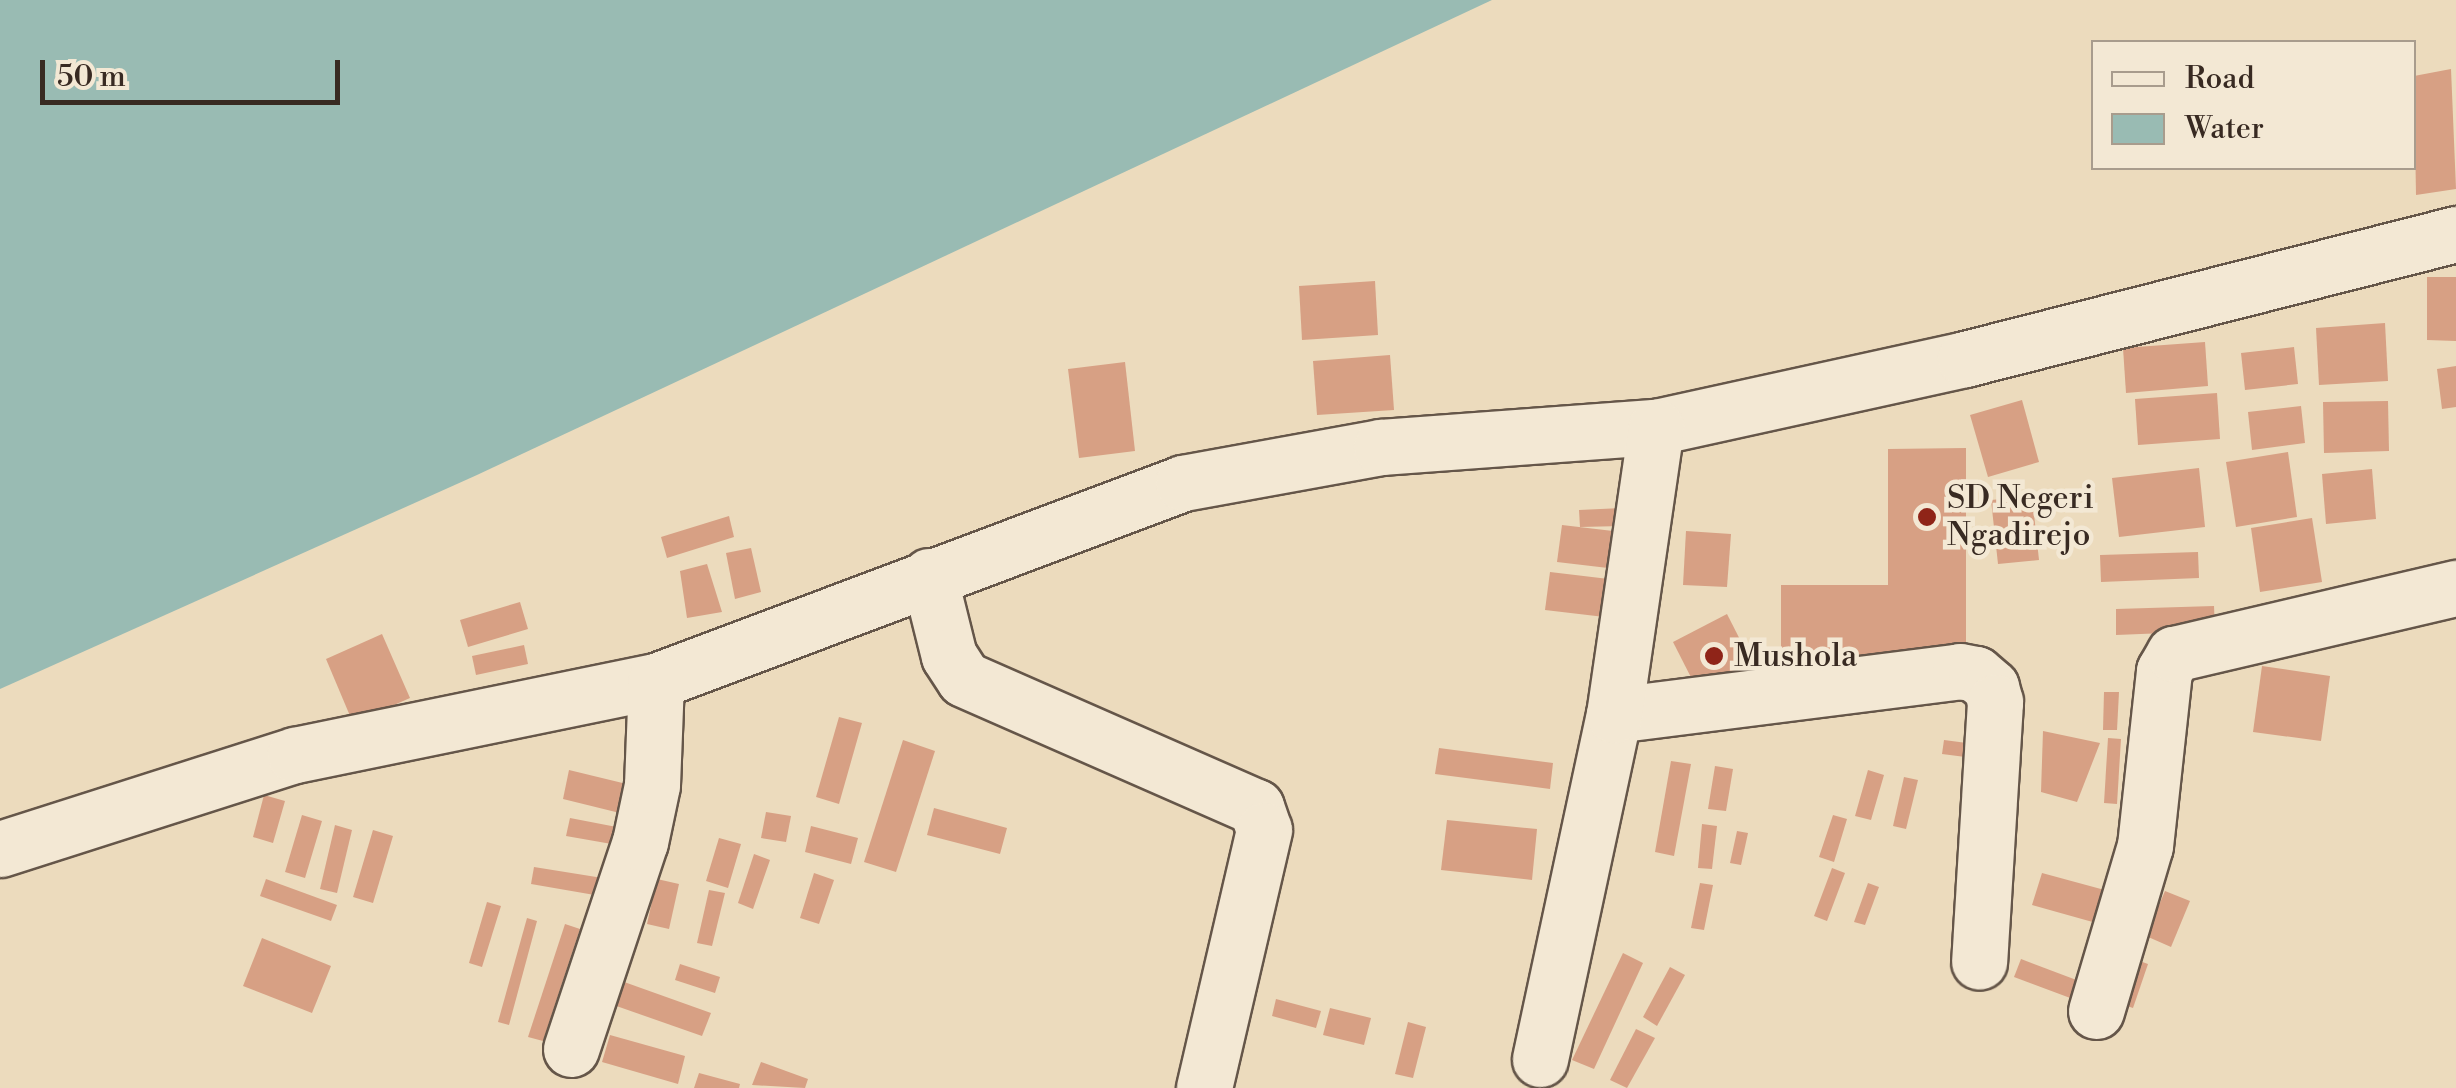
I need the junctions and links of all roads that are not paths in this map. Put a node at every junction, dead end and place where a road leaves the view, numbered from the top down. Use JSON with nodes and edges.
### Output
{"nodes":[{"id":1,"x":2456,"y":234,"type":"edge"},
{"id":2,"x":1656,"y":427,"type":"junction"},
{"id":3,"x":929,"y":576,"type":"junction"},
{"id":4,"x":2456,"y":588,"type":"edge"},
{"id":5,"x":656,"y":681,"type":"junction"},
{"id":6,"x":1614,"y":715,"type":"junction"},
{"id":7,"x":0,"y":850,"type":"edge"},
{"id":8,"x":1978,"y":962,"type":"dead end"},
{"id":9,"x":2096,"y":1011,"type":"dead end"},
{"id":10,"x":571,"y":1048,"type":"dead end"},
{"id":11,"x":1540,"y":1059,"type":"dead end"},
{"id":12,"x":1204,"y":1088,"type":"edge"}],
"edges":[{"from":1,"to":2,"type":"street"},
{"from":2,"to":3,"type":"street"},
{"from":2,"to":6,"type":"street"},
{"from":3,"to":5,"type":"street"},
{"from":3,"to":12,"type":"street"},
{"from":4,"to":9,"type":"street"},
{"from":5,"to":7,"type":"street"},
{"from":5,"to":10,"type":"street"},
{"from":6,"to":8,"type":"street"},
{"from":6,"to":11,"type":"street"}]}
